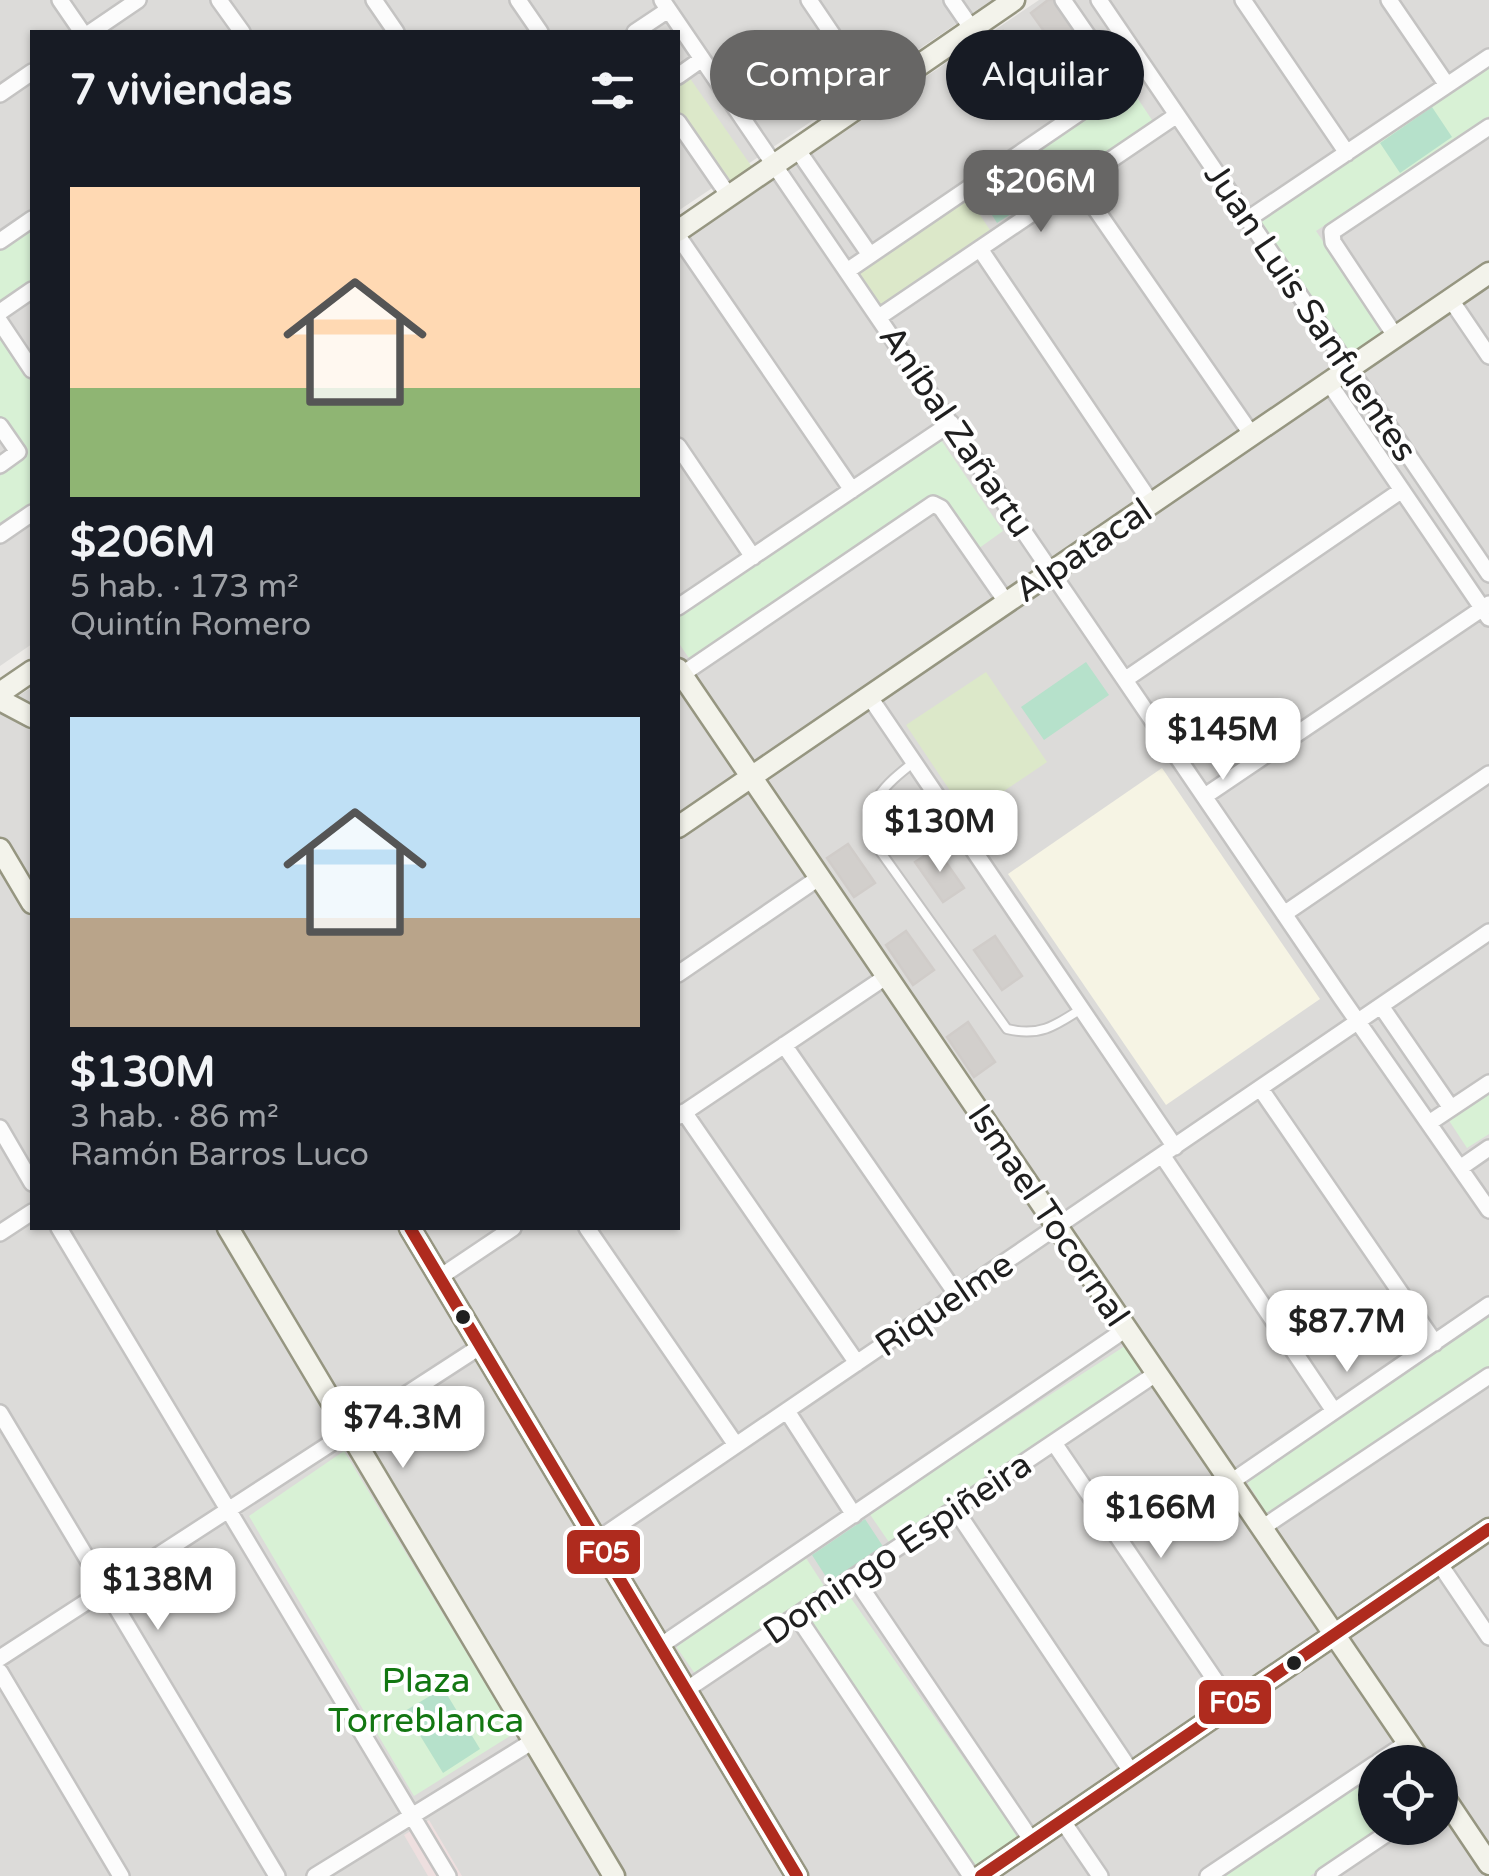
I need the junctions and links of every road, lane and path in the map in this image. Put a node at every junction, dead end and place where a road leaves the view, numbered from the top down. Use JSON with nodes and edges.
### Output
{"nodes":[{"id":1,"x":60,"y":0,"type":"edge"},
{"id":2,"x":138,"y":0,"type":"edge"},
{"id":3,"x":219,"y":0,"type":"edge"},
{"id":4,"x":374,"y":0,"type":"edge"},
{"id":5,"x":518,"y":0,"type":"edge"},
{"id":6,"x":809,"y":0,"type":"edge"},
{"id":7,"x":952,"y":0,"type":"edge"},
{"id":8,"x":1014,"y":0,"type":"edge"},
{"id":9,"x":1063,"y":0,"type":"edge"},
{"id":10,"x":1099,"y":0,"type":"edge"},
{"id":11,"x":1243,"y":0,"type":"edge"},
{"id":12,"x":1389,"y":0,"type":"edge"},
{"id":13,"x":665,"y":5,"type":"edge"},
{"id":14,"x":972,"y":29,"type":"junction"},
{"id":15,"x":81,"y":30,"type":"edge"},
{"id":16,"x":93,"y":30,"type":"edge"},
{"id":17,"x":241,"y":30,"type":"edge"},
{"id":18,"x":395,"y":30,"type":"edge"},
{"id":19,"x":539,"y":30,"type":"edge"},
{"id":20,"x":637,"y":30,"type":"edge"},
{"id":21,"x":829,"y":30,"type":"edge"},
{"id":22,"x":1084,"y":30,"type":"edge"},
{"id":23,"x":1489,"y":57,"type":"edge"},
{"id":24,"x":702,"y":59,"type":"junction"},
{"id":25,"x":926,"y":60,"type":"edge"},
{"id":26,"x":1145,"y":68,"type":"joint"},
{"id":27,"x":30,"y":73,"type":"edge"},
{"id":28,"x":680,"y":75,"type":"edge"},
{"id":29,"x":1447,"y":85,"type":"junction"},
{"id":30,"x":0,"y":94,"type":"edge"},
{"id":31,"x":1177,"y":114,"type":"junction"},
{"id":32,"x":839,"y":120,"type":"edge"},
{"id":33,"x":1068,"y":120,"type":"edge"},
{"id":34,"x":680,"y":125,"type":"edge"},
{"id":35,"x":1489,"y":126,"type":"edge"},
{"id":36,"x":796,"y":149,"type":"junction"},
{"id":37,"x":1347,"y":152,"type":"junction"},
{"id":38,"x":774,"y":164,"type":"junction"},
{"id":39,"x":1077,"y":182,"type":"junction"},
{"id":40,"x":729,"y":196,"type":"junction"},
{"id":41,"x":30,"y":219,"type":"edge"},
{"id":42,"x":1248,"y":219,"type":"junction"},
{"id":43,"x":680,"y":232,"type":"edge"},
{"id":44,"x":680,"y":236,"type":"edge"},
{"id":45,"x":0,"y":240,"type":"edge"},
{"id":46,"x":980,"y":249,"type":"junction"},
{"id":47,"x":870,"y":255,"type":"junction"},
{"id":48,"x":848,"y":271,"type":"junction"},
{"id":49,"x":1489,"y":274,"type":"edge"},
{"id":50,"x":30,"y":291,"type":"edge"},
{"id":51,"x":1450,"y":300,"type":"junction"},
{"id":52,"x":0,"y":312,"type":"edge"},
{"id":53,"x":880,"y":318,"type":"junction"},
{"id":54,"x":0,"y":322,"type":"edge"},
{"id":55,"x":1396,"y":337,"type":"junction"},
{"id":56,"x":1489,"y":356,"type":"edge"},
{"id":57,"x":30,"y":367,"type":"edge"},
{"id":58,"x":1350,"y":369,"type":"junction"},
{"id":59,"x":1329,"y":383,"type":"junction"},
{"id":60,"x":951,"y":423,"type":"junction"},
{"id":61,"x":0,"y":426,"type":"edge"},
{"id":62,"x":1252,"y":435,"type":"junction"},
{"id":63,"x":680,"y":449,"type":"edge"},
{"id":64,"x":0,"y":464,"type":"edge"},
{"id":65,"x":852,"y":490,"type":"junction"},
{"id":66,"x":1402,"y":490,"type":"junction"},
{"id":67,"x":1152,"y":504,"type":"junction"},
{"id":68,"x":30,"y":514,"type":"edge"},
{"id":69,"x":0,"y":535,"type":"edge"},
{"id":70,"x":752,"y":556,"type":"junction"},
{"id":71,"x":1053,"y":571,"type":"junction"},
{"id":72,"x":1489,"y":574,"type":"edge"},
{"id":73,"x":1006,"y":602,"type":"junction"},
{"id":74,"x":680,"y":606,"type":"edge"},
{"id":75,"x":1487,"y":610,"type":"edge"},
{"id":76,"x":680,"y":671,"type":"edge"},
{"id":77,"x":30,"y":673,"type":"edge"},
{"id":78,"x":680,"y":673,"type":"edge"},
{"id":79,"x":1126,"y":679,"type":"junction"},
{"id":80,"x":0,"y":696,"type":"edge"},
{"id":81,"x":869,"y":696,"type":"junction"},
{"id":82,"x":30,"y":716,"type":"edge"},
{"id":83,"x":914,"y":762,"type":"junction"},
{"id":84,"x":1489,"y":774,"type":"edge"},
{"id":85,"x":751,"y":776,"type":"junction"},
{"id":86,"x":1205,"y":796,"type":"junction"},
{"id":87,"x":680,"y":826,"type":"edge"},
{"id":88,"x":0,"y":850,"type":"edge"},
{"id":89,"x":820,"y":877,"type":"junction"},
{"id":90,"x":30,"y":901,"type":"edge"},
{"id":91,"x":1284,"y":914,"type":"junction"},
{"id":92,"x":1489,"y":932,"type":"edge"},
{"id":93,"x":680,"y":973,"type":"edge"},
{"id":94,"x":887,"y":976,"type":"junction"},
{"id":95,"x":1381,"y":1006,"type":"junction"},
{"id":96,"x":1081,"y":1009,"type":"junction"},
{"id":97,"x":1359,"y":1021,"type":"junction"},
{"id":98,"x":784,"y":1045,"type":"junction"},
{"id":99,"x":1489,"y":1083,"type":"edge"},
{"id":100,"x":1260,"y":1088,"type":"junction"},
{"id":101,"x":1451,"y":1108,"type":"junction"},
{"id":102,"x":681,"y":1114,"type":"edge"},
{"id":103,"x":1429,"y":1123,"type":"junction"},
{"id":104,"x":0,"y":1128,"type":"edge"},
{"id":105,"x":1489,"y":1148,"type":"edge"},
{"id":106,"x":1168,"y":1151,"type":"junction"},
{"id":107,"x":1460,"y":1168,"type":"junction"},
{"id":108,"x":30,"y":1180,"type":"edge"},
{"id":109,"x":1489,"y":1210,"type":"edge"},
{"id":110,"x":30,"y":1213,"type":"edge"},
{"id":111,"x":1057,"y":1226,"type":"junction"},
{"id":112,"x":60,"y":1230,"type":"edge"},
{"id":113,"x":229,"y":1230,"type":"edge"},
{"id":114,"x":411,"y":1230,"type":"edge"},
{"id":115,"x":510,"y":1230,"type":"edge"},
{"id":116,"x":587,"y":1230,"type":"edge"},
{"id":117,"x":0,"y":1233,"type":"edge"},
{"id":118,"x":440,"y":1277,"type":"junction"},
{"id":119,"x":957,"y":1295,"type":"junction"},
{"id":120,"x":1489,"y":1305,"type":"edge"},
{"id":121,"x":1126,"y":1329,"type":"junction"},
{"id":122,"x":1434,"y":1342,"type":"junction"},
{"id":123,"x":481,"y":1346,"type":"junction"},
{"id":124,"x":857,"y":1363,"type":"junction"},
{"id":125,"x":1156,"y":1373,"type":"junction"},
{"id":126,"x":1489,"y":1376,"type":"edge"},
{"id":127,"x":787,"y":1410,"type":"junction"},
{"id":128,"x":1334,"y":1411,"type":"junction"},
{"id":129,"x":0,"y":1413,"type":"edge"},
{"id":130,"x":350,"y":1431,"type":"junction"},
{"id":131,"x":1054,"y":1442,"type":"junction"},
{"id":132,"x":736,"y":1446,"type":"junction"},
{"id":133,"x":1230,"y":1482,"type":"junction"},
{"id":134,"x":955,"y":1509,"type":"junction"},
{"id":135,"x":228,"y":1510,"type":"junction"},
{"id":136,"x":854,"y":1514,"type":"junction"},
{"id":137,"x":1262,"y":1528,"type":"junction"},
{"id":138,"x":1489,"y":1529,"type":"edge"},
{"id":139,"x":597,"y":1540,"type":"junction"},
{"id":140,"x":1439,"y":1564,"type":"junction"},
{"id":141,"x":854,"y":1577,"type":"junction"},
{"id":142,"x":105,"y":1590,"type":"junction"},
{"id":143,"x":797,"y":1616,"type":"junction"},
{"id":144,"x":1334,"y":1635,"type":"junction"},
{"id":145,"x":1489,"y":1637,"type":"edge"},
{"id":146,"x":660,"y":1646,"type":"junction"},
{"id":147,"x":0,"y":1658,"type":"edge"},
{"id":148,"x":0,"y":1672,"type":"edge"},
{"id":149,"x":686,"y":1690,"type":"junction"},
{"id":150,"x":1232,"y":1705,"type":"junction"},
{"id":151,"x":534,"y":1741,"type":"junction"},
{"id":152,"x":1407,"y":1743,"type":"joint"},
{"id":153,"x":1404,"y":1745,"type":"edge"},
{"id":154,"x":1132,"y":1773,"type":"junction"},
{"id":155,"x":1358,"y":1776,"type":"edge"},
{"id":156,"x":412,"y":1816,"type":"junction"},
{"id":157,"x":1458,"y":1819,"type":"edge"},
{"id":158,"x":1062,"y":1820,"type":"junction"},
{"id":159,"x":1032,"y":1841,"type":"junction"},
{"id":160,"x":1370,"y":1845,"type":"edge"},
{"id":161,"x":1489,"y":1864,"type":"edge"},
{"id":162,"x":122,"y":1876,"type":"edge"},
{"id":163,"x":276,"y":1876,"type":"edge"},
{"id":164,"x":315,"y":1876,"type":"edge"},
{"id":165,"x":448,"y":1876,"type":"edge"},
{"id":166,"x":614,"y":1876,"type":"edge"},
{"id":167,"x":797,"y":1876,"type":"edge"},
{"id":168,"x":971,"y":1876,"type":"edge"},
{"id":169,"x":981,"y":1876,"type":"edge"},
{"id":170,"x":1100,"y":1876,"type":"edge"},
{"id":171,"x":1208,"y":1876,"type":"edge"},
{"id":172,"x":1324,"y":1876,"type":"edge"}],
"edges":[{"from":1,"to":15,"type":"street"},
{"from":2,"to":16,"type":"street"},
{"from":3,"to":17,"type":"street"},
{"from":4,"to":18,"type":"street"},
{"from":5,"to":19,"type":"street"},
{"from":6,"to":21,"type":"street"},
{"from":7,"to":14,"type":"street"},
{"from":8,"to":14,"type":"main road"},
{"from":9,"to":22,"type":"street"},
{"from":10,"to":26,"type":"street","name":"Juan Luis Sanfuentes"},
{"from":11,"to":37,"type":"street"},
{"from":12,"to":29,"type":"street"},
{"from":13,"to":20,"type":"street"},
{"from":13,"to":24,"type":"street","name":"Aníbal Zañartu"},
{"from":14,"to":25,"type":"main road"},
{"from":23,"to":29,"type":"street"},
{"from":24,"to":28,"type":"street"},
{"from":24,"to":38,"type":"street","name":"Aníbal Zañartu"},
{"from":26,"to":31,"type":"street","name":"Juan Luis Sanfuentes"},
{"from":27,"to":30,"type":"street"},
{"from":29,"to":37,"type":"street"},
{"from":31,"to":39,"type":"street"},
{"from":31,"to":42,"type":"street","name":"Juan Luis Sanfuentes"},
{"from":32,"to":36,"type":"main road"},
{"from":33,"to":47,"type":"street"},
{"from":34,"to":40,"type":"street"},
{"from":35,"to":55,"type":"street","name":"Juan Luis Sanfuentes"},
{"from":36,"to":38,"type":"main road"},
{"from":36,"to":47,"type":"street"},
{"from":37,"to":42,"type":"street"},
{"from":38,"to":40,"type":"main road"},
{"from":38,"to":48,"type":"street","name":"Aníbal Zañartu"},
{"from":39,"to":46,"type":"street"},
{"from":39,"to":62,"type":"street"},
{"from":40,"to":43,"type":"main road"},
{"from":41,"to":45,"type":"street"},
{"from":42,"to":58,"type":"street","name":"Juan Luis Sanfuentes"},
{"from":44,"to":65,"type":"street"},
{"from":46,"to":53,"type":"street"},
{"from":46,"to":67,"type":"street"},
{"from":47,"to":48,"type":"street"},
{"from":48,"to":53,"type":"street","name":"Aníbal Zañartu"},
{"from":49,"to":51,"type":"main road","name":"Alpatacal"},
{"from":50,"to":52,"type":"street"},
{"from":51,"to":55,"type":"main road","name":"Alpatacal"},
{"from":51,"to":56,"type":"street"},
{"from":53,"to":60,"type":"street","name":"Aníbal Zañartu"},
{"from":54,"to":57,"type":"street"},
{"from":55,"to":58,"type":"main road","name":"Alpatacal"},
{"from":58,"to":59,"type":"main road","name":"Alpatacal"},
{"from":58,"to":72,"type":"street","name":"Juan Luis Sanfuentes"},
{"from":59,"to":62,"type":"main road","name":"Alpatacal"},
{"from":59,"to":66,"type":"street","name":"Juan Luis Sanfuentes"},
{"from":60,"to":65,"type":"street"},
{"from":60,"to":71,"type":"street","name":"Aníbal Zañartu"},
{"from":61,"to":64,"type":"street"},
{"from":62,"to":67,"type":"main road","name":"Alpatacal"},
{"from":63,"to":70,"type":"street"},
{"from":65,"to":70,"type":"street"},
{"from":66,"to":75,"type":"street","name":"Juan Luis Sanfuentes"},
{"from":66,"to":79,"type":"street"},
{"from":67,"to":71,"type":"main road","name":"Alpatacal"},
{"from":68,"to":69,"type":"street"},
{"from":70,"to":74,"type":"street"},
{"from":71,"to":73,"type":"main road","name":"Alpatacal"},
{"from":71,"to":79,"type":"street","name":"Aníbal Zañartu"},
{"from":73,"to":76,"type":"street"},
{"from":73,"to":81,"type":"main road","name":"Alpatacal"},
{"from":75,"to":86,"type":"street"},
{"from":77,"to":80,"type":"main road"},
{"from":78,"to":85,"type":"main road","name":"Ismael Tocornal"},
{"from":79,"to":86,"type":"street","name":"Aníbal Zañartu"},
{"from":80,"to":82,"type":"main road"},
{"from":81,"to":83,"type":"street"},
{"from":81,"to":85,"type":"main road","name":"Alpatacal"},
{"from":83,"to":96,"type":"street"},
{"from":83,"to":96,"type":"lane"},
{"from":84,"to":91,"type":"street"},
{"from":85,"to":87,"type":"main road","name":"Alpatacal"},
{"from":85,"to":89,"type":"main road","name":"Ismael Tocornal"},
{"from":86,"to":91,"type":"street","name":"Aníbal Zañartu"},
{"from":88,"to":90,"type":"main road"},
{"from":89,"to":93,"type":"street"},
{"from":89,"to":94,"type":"main road","name":"Ismael Tocornal"},
{"from":91,"to":97,"type":"street","name":"Aníbal Zañartu"},
{"from":92,"to":95,"type":"street","name":"Riquelme"},
{"from":94,"to":98,"type":"street"},
{"from":94,"to":111,"type":"main road","name":"Ismael Tocornal"},
{"from":95,"to":97,"type":"street","name":"Riquelme"},
{"from":95,"to":101,"type":"street"},
{"from":96,"to":106,"type":"street"},
{"from":97,"to":100,"type":"street","name":"Riquelme"},
{"from":97,"to":103,"type":"street","name":"Aníbal Zañartu"},
{"from":98,"to":102,"type":"street"},
{"from":98,"to":119,"type":"street"},
{"from":99,"to":101,"type":"street"},
{"from":100,"to":106,"type":"street","name":"Riquelme"},
{"from":100,"to":122,"type":"street"},
{"from":101,"to":103,"type":"street"},
{"from":102,"to":124,"type":"street"},
{"from":103,"to":107,"type":"street","name":"Aníbal Zañartu"},
{"from":104,"to":108,"type":"street"},
{"from":105,"to":107,"type":"street"},
{"from":106,"to":111,"type":"street","name":"Riquelme"},
{"from":106,"to":128,"type":"street"},
{"from":107,"to":109,"type":"street","name":"Aníbal Zañartu"},
{"from":110,"to":117,"type":"street"},
{"from":111,"to":119,"type":"street","name":"Riquelme"},
{"from":111,"to":121,"type":"main road","name":"Ismael Tocornal"},
{"from":112,"to":135,"type":"street"},
{"from":113,"to":130,"type":"main road"},
{"from":114,"to":118,"type":"main road"},
{"from":115,"to":118,"type":"street"},
{"from":116,"to":132,"type":"street"},
{"from":118,"to":123,"type":"main road"},
{"from":119,"to":124,"type":"street","name":"Riquelme"},
{"from":120,"to":122,"type":"street"},
{"from":121,"to":125,"type":"main road","name":"Ismael Tocornal"},
{"from":121,"to":136,"type":"street","name":"Domingo Espiñeira"},
{"from":122,"to":128,"type":"street"},
{"from":123,"to":130,"type":"street"},
{"from":123,"to":139,"type":"main road"},
{"from":124,"to":127,"type":"street","name":"Riquelme"},
{"from":125,"to":131,"type":"street","name":"Domingo Espiñeira"},
{"from":125,"to":133,"type":"main road","name":"Ismael Tocornal"},
{"from":126,"to":137,"type":"street"},
{"from":127,"to":132,"type":"street","name":"Riquelme"},
{"from":127,"to":136,"type":"street"},
{"from":128,"to":133,"type":"street"},
{"from":129,"to":142,"type":"street"},
{"from":130,"to":135,"type":"street"},
{"from":130,"to":151,"type":"main road"},
{"from":131,"to":134,"type":"street","name":"Domingo Espiñeira"},
{"from":131,"to":150,"type":"street"},
{"from":132,"to":139,"type":"street","name":"Riquelme"},
{"from":133,"to":137,"type":"main road","name":"Ismael Tocornal"},
{"from":134,"to":141,"type":"street","name":"Domingo Espiñeira"},
{"from":134,"to":154,"type":"street"},
{"from":135,"to":142,"type":"street"},
{"from":135,"to":156,"type":"street"},
{"from":136,"to":146,"type":"street","name":"Domingo Espiñeira"},
{"from":137,"to":144,"type":"main road","name":"Ismael Tocornal"},
{"from":138,"to":140,"type":"main road"},
{"from":139,"to":146,"type":"main road"},
{"from":140,"to":144,"type":"main road"},
{"from":140,"to":145,"type":"street"},
{"from":141,"to":143,"type":"street","name":"Domingo Espiñeira"},
{"from":141,"to":159,"type":"street"},
{"from":142,"to":147,"type":"street"},
{"from":142,"to":163,"type":"street"},
{"from":143,"to":149,"type":"street","name":"Domingo Espiñeira"},
{"from":143,"to":168,"type":"street"},
{"from":144,"to":150,"type":"main road"},
{"from":144,"to":152,"type":"main road","name":"Ismael Tocornal"},
{"from":146,"to":149,"type":"main road"},
{"from":148,"to":162,"type":"street"},
{"from":149,"to":167,"type":"main road"},
{"from":150,"to":154,"type":"main road"},
{"from":151,"to":156,"type":"street"},
{"from":151,"to":166,"type":"main road"},
{"from":152,"to":153,"type":"street"},
{"from":154,"to":158,"type":"main road"},
{"from":155,"to":171,"type":"street"},
{"from":156,"to":164,"type":"street"},
{"from":156,"to":165,"type":"street"},
{"from":157,"to":161,"type":"main road"},
{"from":158,"to":159,"type":"main road"},
{"from":158,"to":170,"type":"street"},
{"from":159,"to":169,"type":"main road"},
{"from":160,"to":172,"type":"street"}]}
